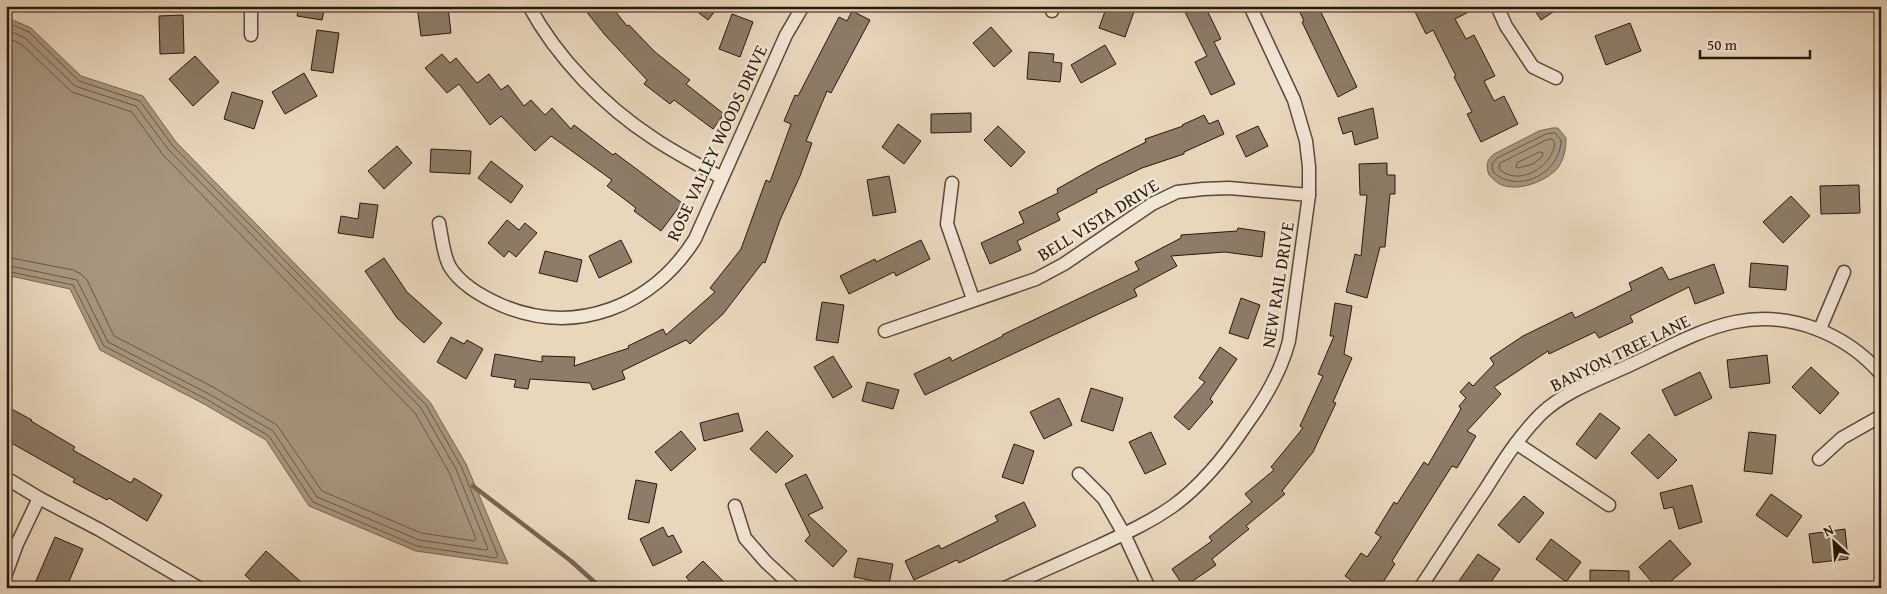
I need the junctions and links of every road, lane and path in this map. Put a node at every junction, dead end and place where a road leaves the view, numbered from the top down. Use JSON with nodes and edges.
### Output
{"nodes":[{"id":1,"x":251,"y":6,"type":"edge"},
{"id":2,"x":528,"y":6,"type":"edge"},
{"id":3,"x":1250,"y":6,"type":"edge"},
{"id":4,"x":1497,"y":6,"type":"edge"},
{"id":5,"x":801,"y":7,"type":"edge"},
{"id":6,"x":251,"y":35,"type":"dead end"},
{"id":7,"x":1556,"y":78,"type":"dead end"},
{"id":8,"x":722,"y":178,"type":"junction"},
{"id":9,"x":952,"y":183,"type":"dead end"},
{"id":10,"x":1309,"y":195,"type":"junction"},
{"id":11,"x":439,"y":223,"type":"dead end"},
{"id":12,"x":1844,"y":272,"type":"dead end"},
{"id":13,"x":974,"y":300,"type":"junction"},
{"id":14,"x":1820,"y":330,"type":"junction"},
{"id":15,"x":885,"y":332,"type":"dead end"},
{"id":16,"x":1881,"y":374,"type":"edge"},
{"id":17,"x":1881,"y":416,"type":"edge"},
{"id":18,"x":1516,"y":443,"type":"junction"},
{"id":19,"x":1820,"y":459,"type":"dead end"},
{"id":20,"x":1080,"y":474,"type":"dead end"},
{"id":21,"x":6,"y":478,"type":"edge"},
{"id":22,"x":39,"y":498,"type":"junction"},
{"id":23,"x":1609,"y":505,"type":"dead end"},
{"id":24,"x":736,"y":506,"type":"dead end"},
{"id":25,"x":1124,"y":534,"type":"junction"},
{"id":26,"x":6,"y":574,"type":"edge"},
{"id":27,"x":199,"y":588,"type":"edge"},
{"id":28,"x":794,"y":588,"type":"edge"},
{"id":29,"x":1005,"y":588,"type":"edge"},
{"id":30,"x":1149,"y":588,"type":"edge"},
{"id":31,"x":1420,"y":588,"type":"edge"}],
"edges":[{"from":1,"to":6,"type":"street"},
{"from":2,"to":8,"type":"street"},
{"from":3,"to":10,"type":"street","name":"NEW RAIL DRIVE"},
{"from":4,"to":7,"type":"street"},
{"from":5,"to":8,"type":"street","name":"ROSE VALLEY WOODS DRIVE"},
{"from":8,"to":11,"type":"street","name":"ROSE VALLEY WOODS DRIVE"},
{"from":9,"to":13,"type":"street"},
{"from":10,"to":13,"type":"street","name":"BELL VISTA DRIVE"},
{"from":10,"to":25,"type":"street","name":"NEW RAIL DRIVE"},
{"from":12,"to":14,"type":"street"},
{"from":13,"to":15,"type":"street","name":"BELL VISTA DRIVE"},
{"from":14,"to":16,"type":"street","name":"BANYON TREE LANE"},
{"from":14,"to":18,"type":"street","name":"BANYON TREE LANE"},
{"from":17,"to":19,"type":"street"},
{"from":18,"to":23,"type":"street"},
{"from":18,"to":31,"type":"street","name":"BANYON TREE LANE"},
{"from":20,"to":25,"type":"street"},
{"from":21,"to":22,"type":"street"},
{"from":22,"to":26,"type":"street"},
{"from":22,"to":27,"type":"street"},
{"from":24,"to":28,"type":"street"},
{"from":25,"to":29,"type":"street","name":"NEW RAIL DRIVE"},
{"from":25,"to":30,"type":"street"}]}
